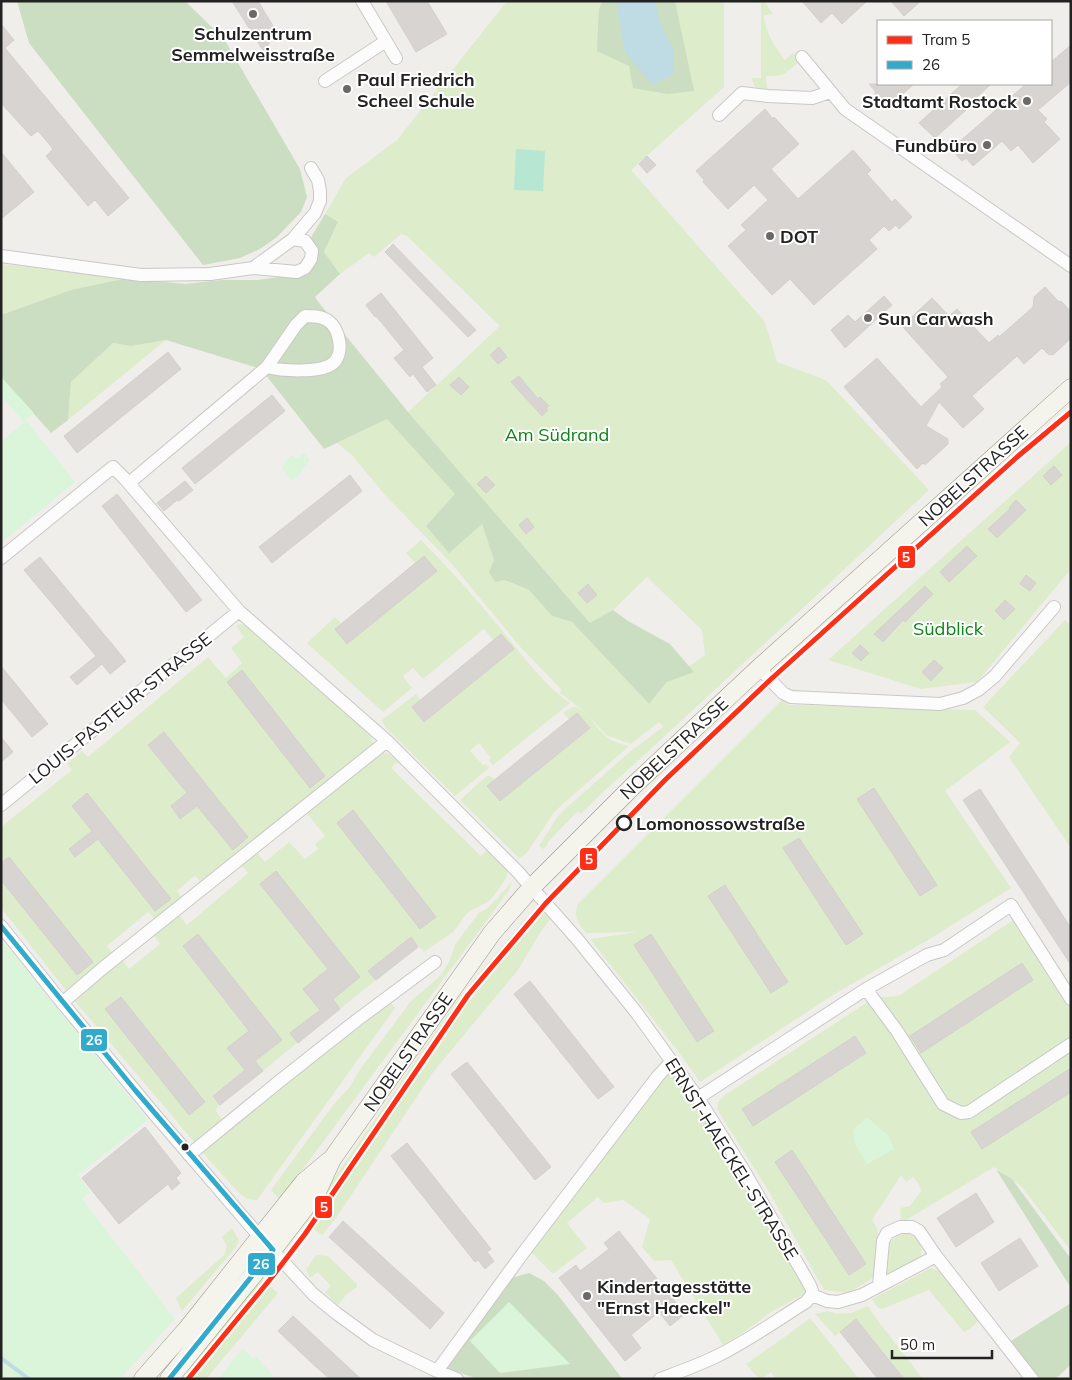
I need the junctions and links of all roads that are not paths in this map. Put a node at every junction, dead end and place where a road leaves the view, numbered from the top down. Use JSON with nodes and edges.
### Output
{"nodes":[{"id":1,"x":362,"y":1,"type":"edge"},
{"id":2,"x":386,"y":42,"type":"junction"},
{"id":3,"x":396,"y":58,"type":"dead end"},
{"id":4,"x":802,"y":58,"type":"dead end"},
{"id":5,"x":325,"y":81,"type":"dead end"},
{"id":6,"x":830,"y":92,"type":"junction"},
{"id":7,"x":719,"y":115,"type":"dead end"},
{"id":8,"x":311,"y":168,"type":"dead end"},
{"id":9,"x":293,"y":239,"type":"junction"},
{"id":10,"x":1,"y":256,"type":"edge"},
{"id":11,"x":1071,"y":266,"type":"edge"},
{"id":12,"x":253,"y":268,"type":"junction"},
{"id":13,"x":267,"y":368,"type":"junction"},
{"id":14,"x":1071,"y":388,"type":"edge"},
{"id":15,"x":129,"y":483,"type":"junction"},
{"id":16,"x":1,"y":558,"type":"edge"},
{"id":17,"x":1054,"y":607,"type":"dead end"},
{"id":18,"x":239,"y":611,"type":"junction"},
{"id":19,"x":759,"y":668,"type":"junction"},
{"id":20,"x":387,"y":741,"type":"junction"},
{"id":21,"x":1,"y":805,"type":"edge"},
{"id":22,"x":532,"y":887,"type":"junction"},
{"id":23,"x":1,"y":926,"type":"edge"},
{"id":24,"x":435,"y":962,"type":"dead end"},
{"id":25,"x":866,"y":989,"type":"junction"},
{"id":26,"x":1071,"y":999,"type":"edge"},
{"id":27,"x":62,"y":1003,"type":"junction"},
{"id":28,"x":1071,"y":1044,"type":"edge"},
{"id":29,"x":672,"y":1061,"type":"junction"},
{"id":30,"x":698,"y":1098,"type":"junction"},
{"id":31,"x":189,"y":1155,"type":"junction"},
{"id":32,"x":332,"y":1159,"type":"junction"},
{"id":33,"x":260,"y":1237,"type":"junction"},
{"id":34,"x":273,"y":1250,"type":"junction"},
{"id":35,"x":936,"y":1256,"type":"junction"},
{"id":36,"x":878,"y":1286,"type":"junction"},
{"id":37,"x":812,"y":1295,"type":"junction"},
{"id":38,"x":437,"y":1371,"type":"junction"},
{"id":39,"x":143,"y":1379,"type":"edge"},
{"id":40,"x":169,"y":1379,"type":"edge"},
{"id":41,"x":456,"y":1379,"type":"edge"},
{"id":42,"x":660,"y":1379,"type":"edge"},
{"id":43,"x":1032,"y":1379,"type":"edge"}],
"edges":[{"from":1,"to":2,"type":"street"},
{"from":2,"to":3,"type":"street"},
{"from":2,"to":5,"type":"street"},
{"from":4,"to":6,"type":"street"},
{"from":6,"to":7,"type":"street"},
{"from":6,"to":11,"type":"street"},
{"from":8,"to":9,"type":"street"},
{"from":9,"to":12,"type":"street"},
{"from":9,"to":12,"type":"street"},
{"from":10,"to":12,"type":"street"},
{"from":13,"to":13,"type":"street"},
{"from":13,"to":15,"type":"street"},
{"from":14,"to":19,"type":"main road","name":"NOBELSTRASSE"},
{"from":15,"to":16,"type":"street"},
{"from":15,"to":18,"type":"street"},
{"from":17,"to":19,"type":"street"},
{"from":18,"to":20,"type":"street"},
{"from":18,"to":21,"type":"street","name":"LOUIS-PASTEUR-STRASSE"},
{"from":19,"to":22,"type":"main road","name":"NOBELSTRASSE"},
{"from":20,"to":22,"type":"street"},
{"from":20,"to":27,"type":"street"},
{"from":22,"to":29,"type":"street","name":"ERNST-HAECKEL-STRASSE"},
{"from":22,"to":32,"type":"main road","name":"NOBELSTRASSE"},
{"from":23,"to":27,"type":"street"},
{"from":24,"to":31,"type":"street"},
{"from":25,"to":26,"type":"street"},
{"from":25,"to":28,"type":"street"},
{"from":25,"to":30,"type":"street"},
{"from":27,"to":31,"type":"street"},
{"from":29,"to":30,"type":"street","name":"ERNST-HAECKEL-STRASSE"},
{"from":29,"to":38,"type":"street"},
{"from":30,"to":37,"type":"street","name":"ERNST-HAECKEL-STRASSE"},
{"from":31,"to":33,"type":"street"},
{"from":32,"to":33,"type":"main road","name":"NOBELSTRASSE"},
{"from":32,"to":34,"type":"main road","name":"NOBELSTRASSE"},
{"from":33,"to":34,"type":"street"},
{"from":33,"to":39,"type":"main road","name":"NOBELSTRASSE"},
{"from":34,"to":38,"type":"street"},
{"from":34,"to":40,"type":"main road","name":"NOBELSTRASSE"},
{"from":35,"to":36,"type":"street"},
{"from":35,"to":36,"type":"street"},
{"from":35,"to":43,"type":"street"},
{"from":36,"to":37,"type":"street"},
{"from":37,"to":42,"type":"street"},
{"from":38,"to":41,"type":"street"}]}
